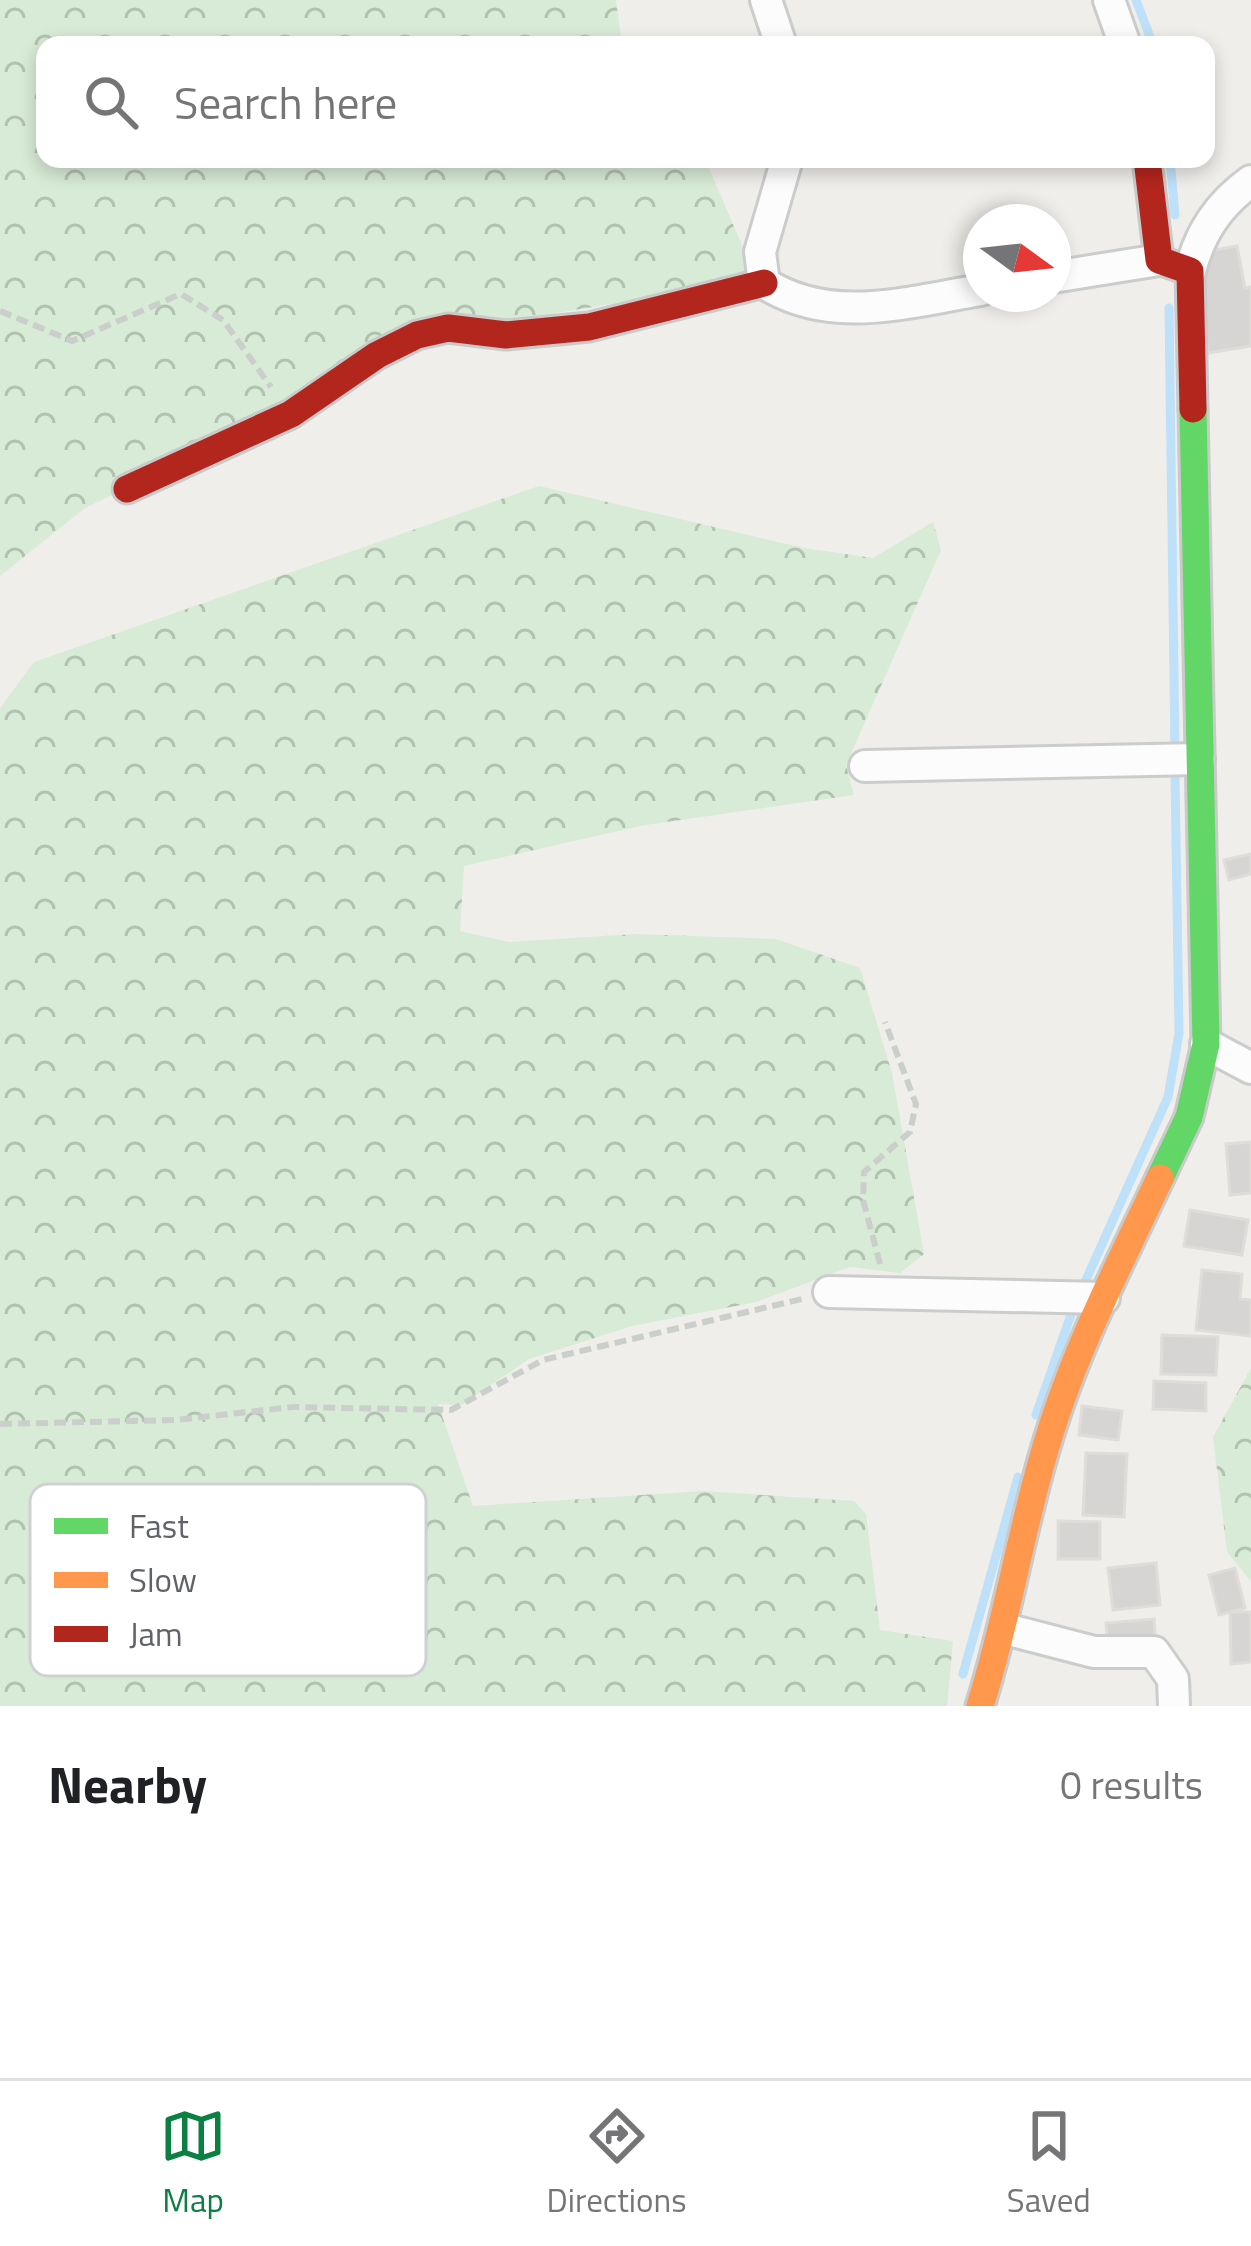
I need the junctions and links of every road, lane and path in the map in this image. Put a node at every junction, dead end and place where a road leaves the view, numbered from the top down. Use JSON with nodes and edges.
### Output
{"nodes":[{"id":1,"x":766,"y":0,"type":"edge"},
{"id":2,"x":1109,"y":0,"type":"edge"},
{"id":3,"x":778,"y":36,"type":"edge"},
{"id":4,"x":1122,"y":36,"type":"edge"},
{"id":5,"x":785,"y":168,"type":"edge"},
{"id":6,"x":1149,"y":168,"type":"edge"},
{"id":7,"x":1251,"y":181,"type":"edge"},
{"id":8,"x":1175,"y":265,"type":"junction"},
{"id":9,"x":1071,"y":276,"type":"edge"},
{"id":10,"x":764,"y":283,"type":"junction"},
{"id":11,"x":963,"y":293,"type":"edge"},
{"id":12,"x":0,"y":311,"type":"edge"},
{"id":13,"x":291,"y":414,"type":"junction"},
{"id":14,"x":127,"y":489,"type":"dead end"},
{"id":15,"x":1184,"y":759,"type":"junction"},
{"id":16,"x":865,"y":766,"type":"dead end"},
{"id":17,"x":885,"y":1022,"type":"dead end"},
{"id":18,"x":1206,"y":1044,"type":"junction"},
{"id":19,"x":1251,"y":1068,"type":"edge"},
{"id":20,"x":829,"y":1292,"type":"joint"},
{"id":21,"x":888,"y":1292,"type":"junction"},
{"id":22,"x":1099,"y":1298,"type":"junction"},
{"id":23,"x":0,"y":1424,"type":"edge"},
{"id":24,"x":1005,"y":1629,"type":"junction"},
{"id":25,"x":980,"y":1706,"type":"edge"},
{"id":26,"x":1174,"y":1706,"type":"edge"}],
"edges":[{"from":1,"to":3,"type":"street"},
{"from":2,"to":4,"type":"street"},
{"from":5,"to":10,"type":"street"},
{"from":6,"to":8,"type":"street"},
{"from":7,"to":8,"type":"street"},
{"from":8,"to":9,"type":"street"},
{"from":8,"to":15,"type":"street"},
{"from":10,"to":11,"type":"street"},
{"from":10,"to":13,"type":"street"},
{"from":12,"to":13,"type":"path"},
{"from":13,"to":14,"type":"street"},
{"from":15,"to":16,"type":"street"},
{"from":15,"to":18,"type":"street"},
{"from":17,"to":21,"type":"path"},
{"from":18,"to":19,"type":"street"},
{"from":18,"to":22,"type":"street"},
{"from":20,"to":21,"type":"street"},
{"from":20,"to":23,"type":"path"},
{"from":21,"to":22,"type":"street"},
{"from":22,"to":24,"type":"street"},
{"from":24,"to":25,"type":"street"},
{"from":24,"to":26,"type":"street"}]}
